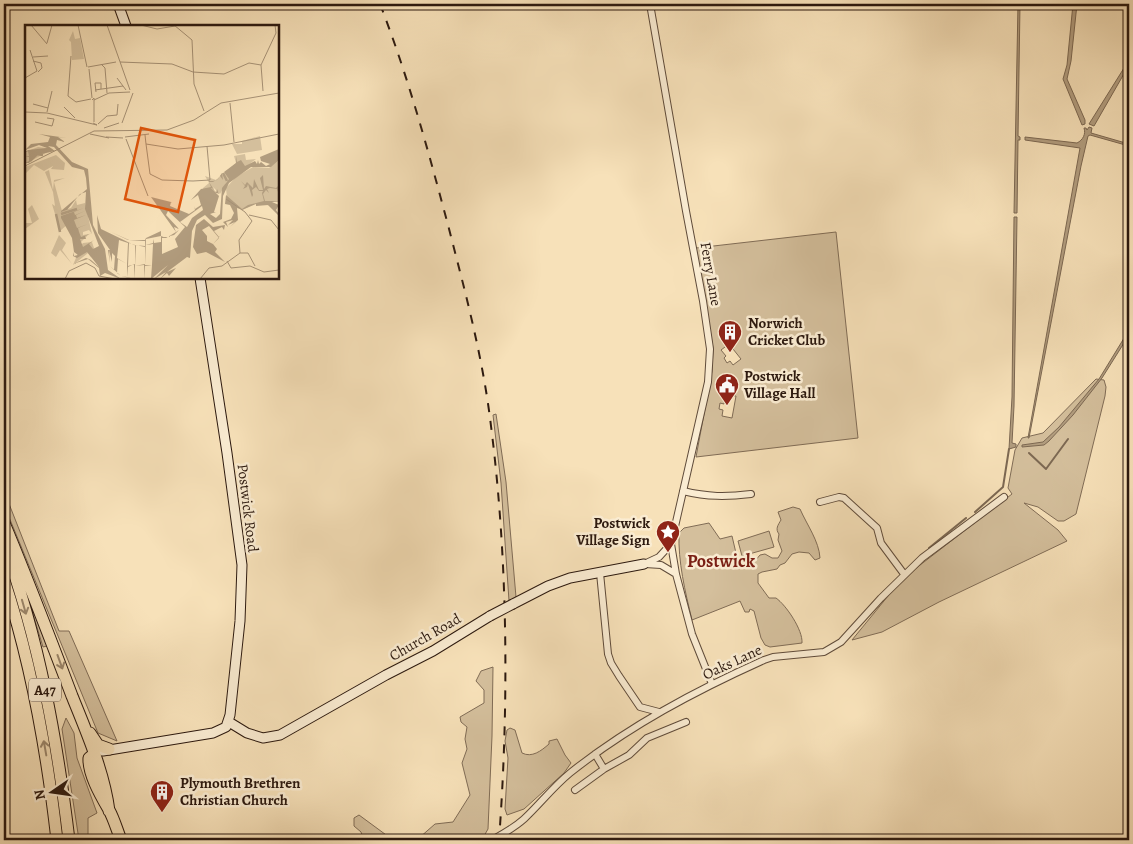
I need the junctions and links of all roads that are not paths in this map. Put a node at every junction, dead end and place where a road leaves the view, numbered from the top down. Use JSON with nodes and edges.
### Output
{"nodes":[{"id":1,"x":118,"y":4,"type":"edge"},
{"id":2,"x":650,"y":4,"type":"edge"},
{"id":3,"x":126,"y":25,"type":"edge"},
{"id":4,"x":200,"y":279,"type":"edge"},
{"id":5,"x":683,"y":491,"type":"junction"},
{"id":6,"x":751,"y":494,"type":"dead end"},
{"id":7,"x":1004,"y":496,"type":"dead end"},
{"id":8,"x":820,"y":502,"type":"dead end"},
{"id":9,"x":4,"y":523,"type":"edge"},
{"id":10,"x":4,"y":544,"type":"edge"},
{"id":11,"x":671,"y":544,"type":"junction"},
{"id":12,"x":644,"y":564,"type":"junction"},
{"id":13,"x":600,"y":573,"type":"junction"},
{"id":14,"x":676,"y":574,"type":"junction"},
{"id":15,"x":904,"y":574,"type":"junction"},
{"id":16,"x":4,"y":580,"type":"edge"},
{"id":17,"x":712,"y":684,"type":"junction"},
{"id":18,"x":640,"y":707,"type":"junction"},
{"id":19,"x":78,"y":712,"type":"junction"},
{"id":20,"x":659,"y":712,"type":"junction"},
{"id":21,"x":229,"y":722,"type":"junction"},
{"id":22,"x":643,"y":722,"type":"junction"},
{"id":23,"x":686,"y":722,"type":"dead end"},
{"id":24,"x":112,"y":749,"type":"junction"},
{"id":25,"x":94,"y":754,"type":"junction"},
{"id":26,"x":595,"y":754,"type":"junction"},
{"id":27,"x":99,"y":769,"type":"junction"},
{"id":28,"x":604,"y":770,"type":"junction"},
{"id":29,"x":574,"y":790,"type":"dead end"},
{"id":30,"x":52,"y":796,"type":"junction"},
{"id":31,"x":109,"y":811,"type":"junction"},
{"id":32,"x":53,"y":840,"type":"edge"},
{"id":33,"x":57,"y":840,"type":"edge"},
{"id":34,"x":69,"y":840,"type":"edge"},
{"id":35,"x":121,"y":840,"type":"edge"},
{"id":36,"x":492,"y":840,"type":"edge"}],
"edges":[{"from":1,"to":3,"type":"street"},
{"from":2,"to":5,"type":"street","name":"Ferry Lane"},
{"from":4,"to":21,"type":"street","name":"Postwick Road"},
{"from":5,"to":6,"type":"street"},
{"from":5,"to":11,"type":"street","name":"Ferry Lane"},
{"from":7,"to":15,"type":"street","name":"Oaks Lane"},
{"from":8,"to":15,"type":"street"},
{"from":9,"to":19,"type":"highway","number":"A47","one_way":true},
{"from":10,"to":34,"type":"highway","number":"A47","one_way":true},
{"from":11,"to":12,"type":"street"},
{"from":11,"to":14,"type":"street"},
{"from":12,"to":13,"type":"street","name":"Church Road"},
{"from":12,"to":14,"type":"street"},
{"from":13,"to":18,"type":"street"},
{"from":13,"to":21,"type":"street","name":"Church Road","bridge":true},
{"from":14,"to":17,"type":"street"},
{"from":15,"to":17,"type":"street","name":"Oaks Lane"},
{"from":30,"to":16,"type":"highway","number":"A47","one_way":true},
{"from":17,"to":20,"type":"street","name":"Oaks Lane"},
{"from":18,"to":20,"type":"street"},
{"from":18,"to":22,"type":"street"},
{"from":19,"to":24,"type":"highway","number":"A47"},
{"from":19,"to":25,"type":"highway","number":"A47"},
{"from":20,"to":22,"type":"street","name":"Oaks Lane"},
{"from":21,"to":24,"type":"street"},
{"from":22,"to":26,"type":"street","name":"Oaks Lane"},
{"from":23,"to":28,"type":"street"},
{"from":24,"to":25,"type":"street"},
{"from":24,"to":27,"type":"street"},
{"from":25,"to":27,"type":"highway"},
{"from":25,"to":31,"type":"highway"},
{"from":26,"to":28,"type":"street"},
{"from":26,"to":36,"type":"street","name":"Oaks Lane"},
{"from":27,"to":31,"type":"highway"},
{"from":28,"to":29,"type":"street"},
{"from":30,"to":32,"type":"highway","number":"A47"},
{"from":30,"to":33,"type":"highway","number":"A47"},
{"from":31,"to":35,"type":"highway"}]}
